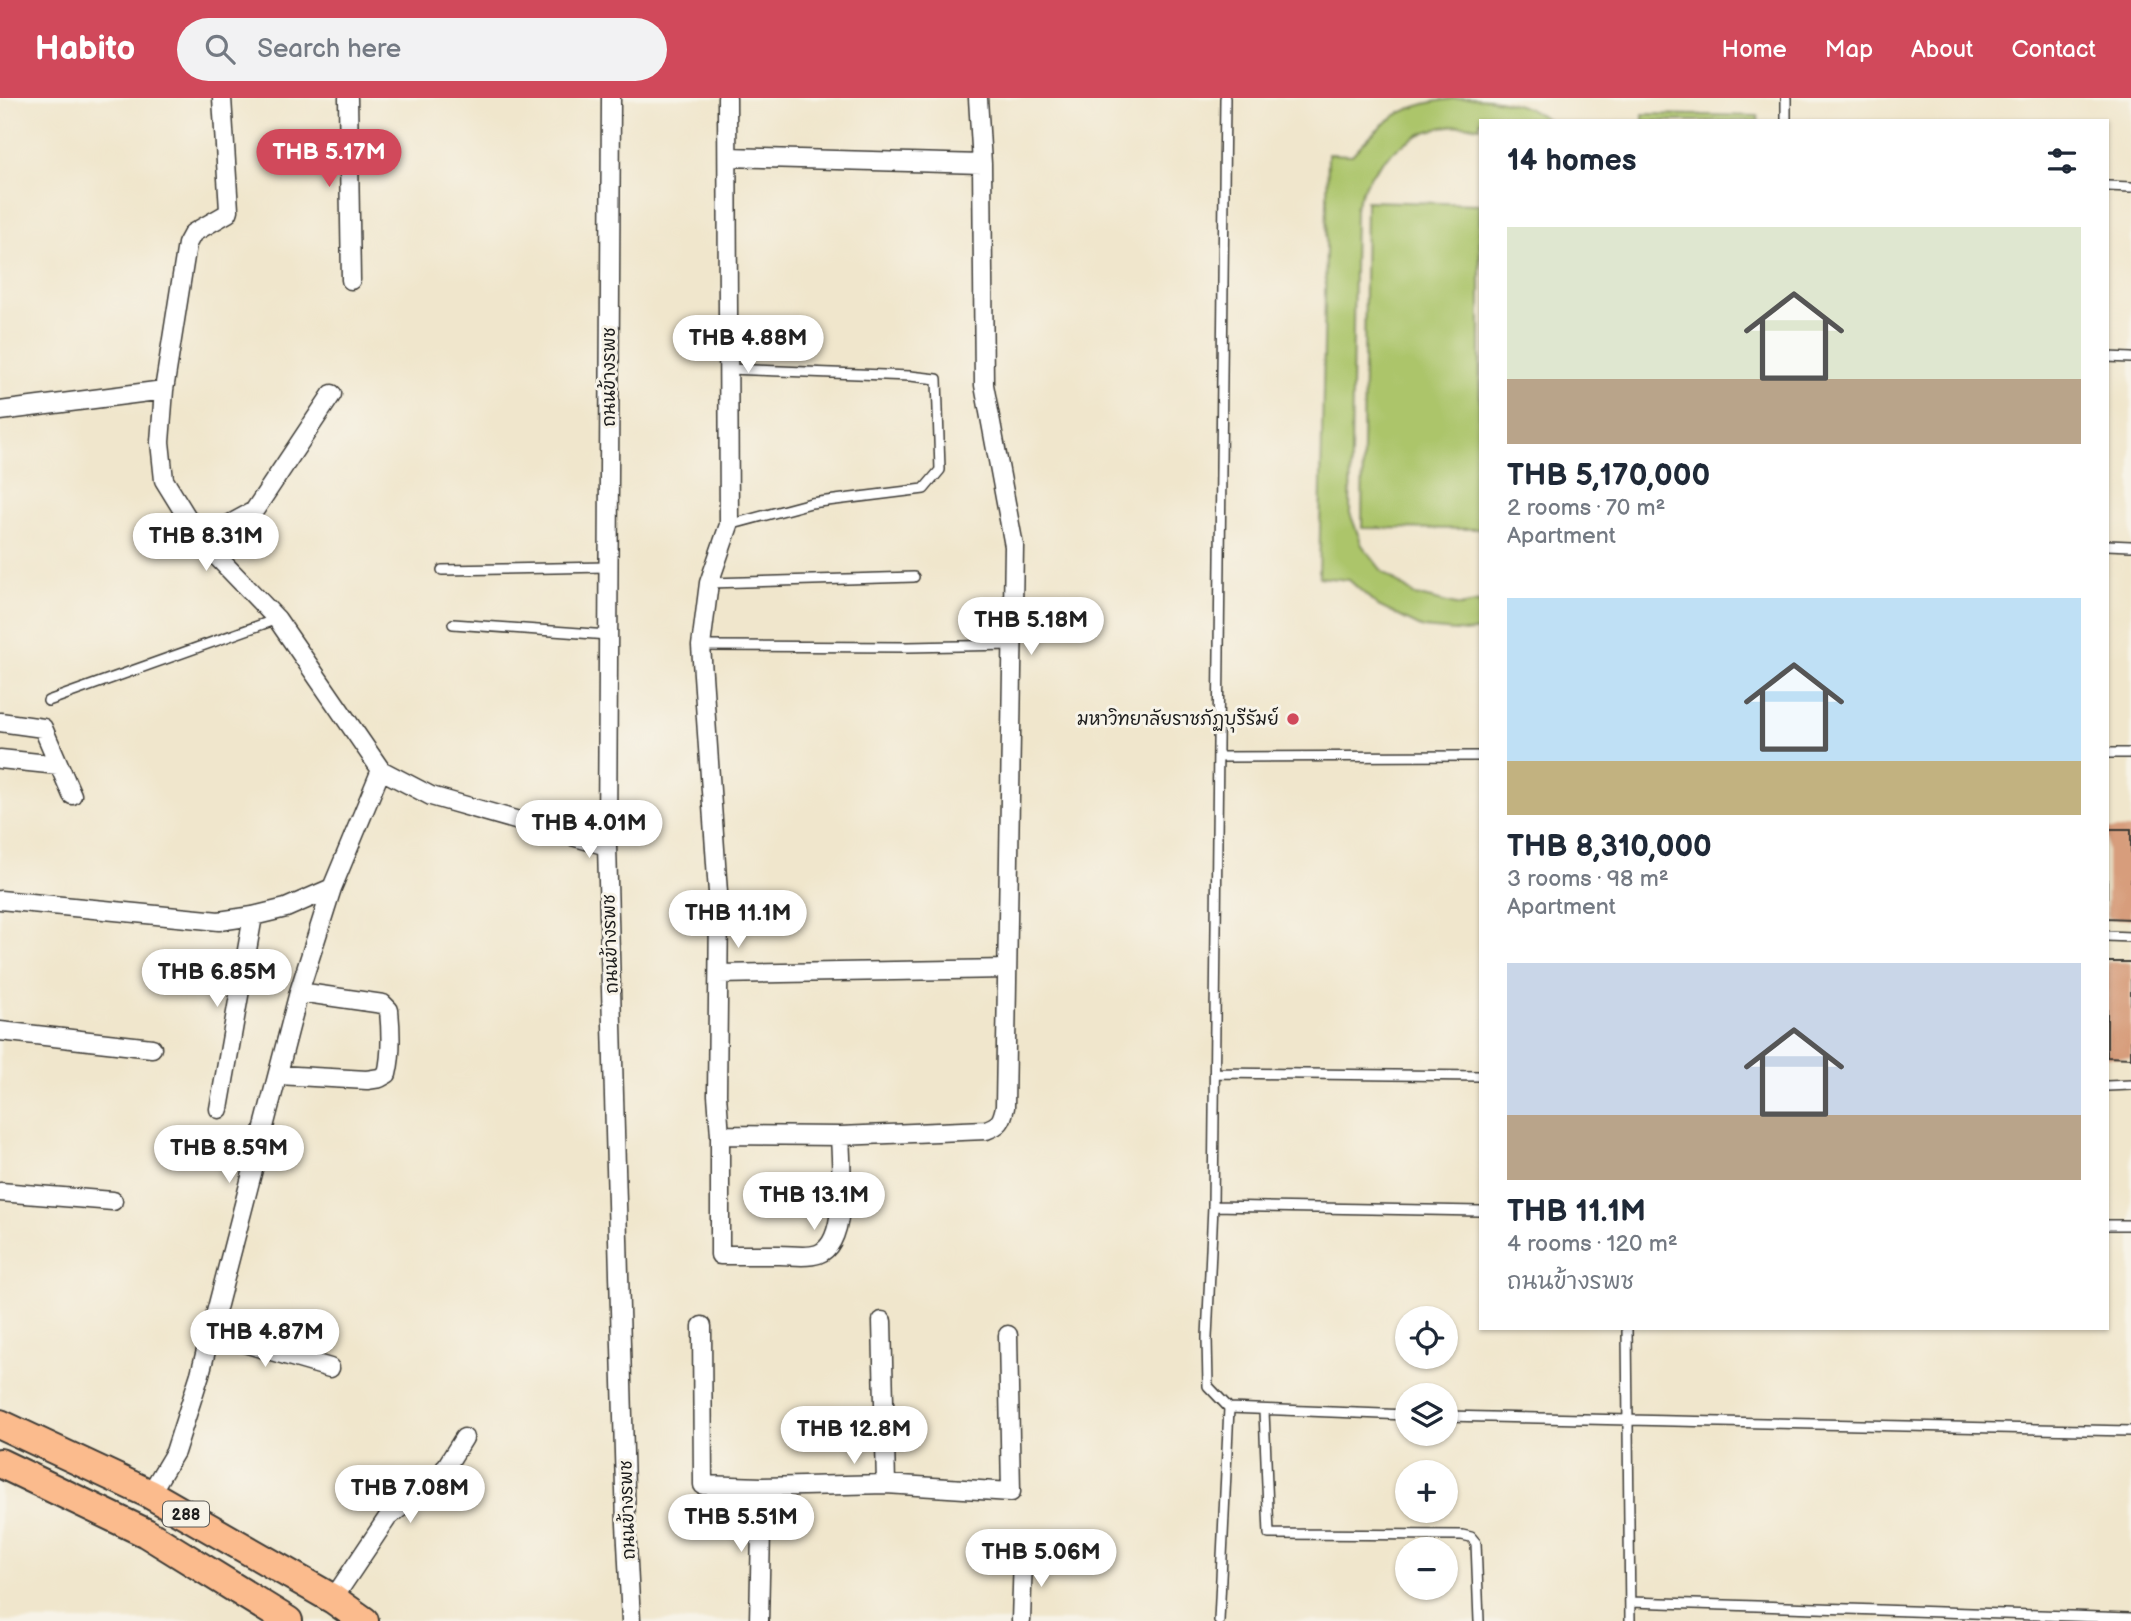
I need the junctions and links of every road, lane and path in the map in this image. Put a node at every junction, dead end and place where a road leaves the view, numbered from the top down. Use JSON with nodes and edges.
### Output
{"nodes":[{"id":1,"x":222,"y":98,"type":"edge"},
{"id":2,"x":348,"y":98,"type":"edge"},
{"id":3,"x":611,"y":98,"type":"edge"},
{"id":4,"x":727,"y":98,"type":"edge"},
{"id":5,"x":978,"y":98,"type":"edge"},
{"id":6,"x":1225,"y":98,"type":"edge"},
{"id":7,"x":1786,"y":98,"type":"edge"},
{"id":8,"x":1786,"y":119,"type":"edge"},
{"id":9,"x":727,"y":157,"type":"junction"},
{"id":10,"x":982,"y":164,"type":"junction"},
{"id":11,"x":2109,"y":186,"type":"edge"},
{"id":12,"x":2131,"y":187,"type":"edge"},
{"id":13,"x":351,"y":280,"type":"dead end"},
{"id":14,"x":2109,"y":357,"type":"edge"},
{"id":15,"x":2131,"y":358,"type":"edge"},
{"id":16,"x":729,"y":369,"type":"junction"},
{"id":17,"x":164,"y":390,"type":"junction"},
{"id":18,"x":332,"y":394,"type":"dead end"},
{"id":19,"x":0,"y":411,"type":"edge"},
{"id":20,"x":729,"y":525,"type":"junction"},
{"id":21,"x":201,"y":540,"type":"junction"},
{"id":22,"x":2109,"y":545,"type":"edge"},
{"id":23,"x":2131,"y":545,"type":"edge"},
{"id":24,"x":608,"y":567,"type":"junction"},
{"id":25,"x":442,"y":570,"type":"dead end"},
{"id":26,"x":914,"y":578,"type":"dead end"},
{"id":27,"x":709,"y":583,"type":"junction"},
{"id":28,"x":277,"y":618,"type":"junction"},
{"id":29,"x":453,"y":624,"type":"dead end"},
{"id":30,"x":608,"y":635,"type":"junction"},
{"id":31,"x":1012,"y":645,"type":"junction"},
{"id":32,"x":701,"y":646,"type":"junction"},
{"id":33,"x":48,"y":701,"type":"dead end"},
{"id":34,"x":0,"y":722,"type":"edge"},
{"id":35,"x":2109,"y":753,"type":"edge"},
{"id":36,"x":2131,"y":753,"type":"edge"},
{"id":37,"x":1479,"y":756,"type":"edge"},
{"id":38,"x":1218,"y":757,"type":"junction"},
{"id":39,"x":0,"y":759,"type":"edge"},
{"id":40,"x":58,"y":765,"type":"junction"},
{"id":41,"x":381,"y":770,"type":"junction"},
{"id":42,"x":72,"y":795,"type":"dead end"},
{"id":43,"x":607,"y":846,"type":"junction"},
{"id":44,"x":332,"y":888,"type":"junction"},
{"id":45,"x":0,"y":900,"type":"edge"},
{"id":46,"x":253,"y":916,"type":"junction"},
{"id":47,"x":2109,"y":936,"type":"edge"},
{"id":48,"x":2131,"y":937,"type":"edge"},
{"id":49,"x":1007,"y":969,"type":"junction"},
{"id":50,"x":719,"y":974,"type":"junction"},
{"id":51,"x":299,"y":992,"type":"junction"},
{"id":52,"x":0,"y":1031,"type":"edge"},
{"id":53,"x":152,"y":1048,"type":"dead end"},
{"id":54,"x":1215,"y":1073,"type":"junction"},
{"id":55,"x":278,"y":1075,"type":"junction"},
{"id":56,"x":1479,"y":1076,"type":"edge"},
{"id":57,"x":2131,"y":1085,"type":"edge"},
{"id":58,"x":2109,"y":1086,"type":"edge"},
{"id":59,"x":219,"y":1109,"type":"dead end"},
{"id":60,"x":720,"y":1135,"type":"junction"},
{"id":61,"x":840,"y":1136,"type":"junction"},
{"id":62,"x":0,"y":1192,"type":"edge"},
{"id":63,"x":113,"y":1201,"type":"dead end"},
{"id":64,"x":1213,"y":1206,"type":"junction"},
{"id":65,"x":1479,"y":1211,"type":"edge"},
{"id":66,"x":2109,"y":1225,"type":"edge"},
{"id":67,"x":2131,"y":1225,"type":"edge"},
{"id":68,"x":882,"y":1321,"type":"dead end"},
{"id":69,"x":702,"y":1326,"type":"dead end"},
{"id":70,"x":1627,"y":1330,"type":"edge"},
{"id":71,"x":210,"y":1334,"type":"junction"},
{"id":72,"x":1008,"y":1335,"type":"dead end"},
{"id":73,"x":330,"y":1368,"type":"dead end"},
{"id":74,"x":1229,"y":1409,"type":"junction"},
{"id":75,"x":1264,"y":1411,"type":"junction"},
{"id":76,"x":1395,"y":1415,"type":"edge"},
{"id":77,"x":1458,"y":1416,"type":"edge"},
{"id":78,"x":1628,"y":1421,"type":"junction"},
{"id":79,"x":0,"y":1424,"type":"edge"},
{"id":80,"x":2131,"y":1431,"type":"edge"},
{"id":81,"x":464,"y":1438,"type":"dead end"},
{"id":82,"x":0,"y":1463,"type":"edge"},
{"id":83,"x":886,"y":1484,"type":"junction"},
{"id":84,"x":762,"y":1487,"type":"junction"},
{"id":85,"x":150,"y":1494,"type":"junction"},
{"id":86,"x":1023,"y":1555,"type":"dead end"},
{"id":87,"x":333,"y":1599,"type":"junction"},
{"id":88,"x":1630,"y":1602,"type":"junction"},
{"id":89,"x":2131,"y":1618,"type":"edge"},
{"id":90,"x":288,"y":1621,"type":"edge"},
{"id":91,"x":364,"y":1621,"type":"edge"},
{"id":92,"x":631,"y":1621,"type":"edge"},
{"id":93,"x":759,"y":1621,"type":"edge"},
{"id":94,"x":1021,"y":1621,"type":"edge"},
{"id":95,"x":1219,"y":1621,"type":"edge"},
{"id":96,"x":1479,"y":1621,"type":"edge"},
{"id":97,"x":1630,"y":1621,"type":"edge"}],
"edges":[{"from":1,"to":17,"type":"street"},
{"from":2,"to":13,"type":"street"},
{"from":3,"to":24,"type":"street","name":"ถนนข้างรพช"},
{"from":4,"to":9,"type":"street"},
{"from":5,"to":10,"type":"street"},
{"from":6,"to":38,"type":"lane"},
{"from":7,"to":8,"type":"lane"},
{"from":9,"to":10,"type":"street"},
{"from":9,"to":16,"type":"street"},
{"from":10,"to":31,"type":"street"},
{"from":11,"to":12,"type":"lane"},
{"from":14,"to":15,"type":"lane"},
{"from":16,"to":20,"type":"street"},
{"from":16,"to":20,"type":"lane"},
{"from":17,"to":19,"type":"street"},
{"from":17,"to":21,"type":"street"},
{"from":18,"to":21,"type":"street"},
{"from":20,"to":27,"type":"street"},
{"from":21,"to":28,"type":"street"},
{"from":22,"to":23,"type":"lane"},
{"from":24,"to":25,"type":"lane"},
{"from":24,"to":30,"type":"street","name":"ถนนข้างรพช"},
{"from":26,"to":27,"type":"lane"},
{"from":27,"to":32,"type":"street"},
{"from":28,"to":33,"type":"lane"},
{"from":28,"to":41,"type":"street"},
{"from":29,"to":30,"type":"lane"},
{"from":30,"to":43,"type":"street","name":"ถนนข้างรพช"},
{"from":31,"to":32,"type":"lane"},
{"from":31,"to":49,"type":"street"},
{"from":32,"to":50,"type":"street"},
{"from":34,"to":40,"type":"street"},
{"from":35,"to":36,"type":"lane"},
{"from":37,"to":38,"type":"lane"},
{"from":38,"to":54,"type":"lane"},
{"from":39,"to":40,"type":"street"},
{"from":40,"to":42,"type":"street"},
{"from":41,"to":43,"type":"street"},
{"from":41,"to":44,"type":"street"},
{"from":43,"to":92,"type":"street","name":"ถนนข้างรพช"},
{"from":44,"to":46,"type":"street"},
{"from":44,"to":51,"type":"street"},
{"from":45,"to":46,"type":"street"},
{"from":46,"to":59,"type":"street"},
{"from":47,"to":48,"type":"lane"},
{"from":49,"to":50,"type":"street"},
{"from":49,"to":61,"type":"street"},
{"from":50,"to":60,"type":"street"},
{"from":51,"to":55,"type":"street"},
{"from":51,"to":55,"type":"street"},
{"from":52,"to":53,"type":"street"},
{"from":54,"to":56,"type":"lane"},
{"from":54,"to":64,"type":"lane"},
{"from":55,"to":71,"type":"street"},
{"from":57,"to":58,"type":"lane"},
{"from":60,"to":61,"type":"street"},
{"from":60,"to":61,"type":"street"},
{"from":62,"to":63,"type":"street"},
{"from":64,"to":65,"type":"lane"},
{"from":64,"to":74,"type":"lane"},
{"from":66,"to":67,"type":"lane"},
{"from":68,"to":83,"type":"street"},
{"from":69,"to":84,"type":"street"},
{"from":70,"to":78,"type":"lane"},
{"from":71,"to":73,"type":"street"},
{"from":71,"to":85,"type":"street"},
{"from":72,"to":83,"type":"street"},
{"from":74,"to":75,"type":"lane"},
{"from":74,"to":95,"type":"lane"},
{"from":75,"to":76,"type":"lane"},
{"from":75,"to":96,"type":"lane"},
{"from":77,"to":78,"type":"lane"},
{"from":78,"to":80,"type":"lane"},
{"from":78,"to":88,"type":"lane"},
{"from":79,"to":85,"type":"main road","number":"288"},
{"from":81,"to":87,"type":"street"},
{"from":82,"to":90,"type":"main road","number":"288"},
{"from":83,"to":84,"type":"street"},
{"from":84,"to":93,"type":"street"},
{"from":85,"to":87,"type":"main road","number":"288"},
{"from":86,"to":94,"type":"street"},
{"from":87,"to":91,"type":"main road","number":"288"},
{"from":88,"to":89,"type":"lane"},
{"from":88,"to":97,"type":"lane"}]}
